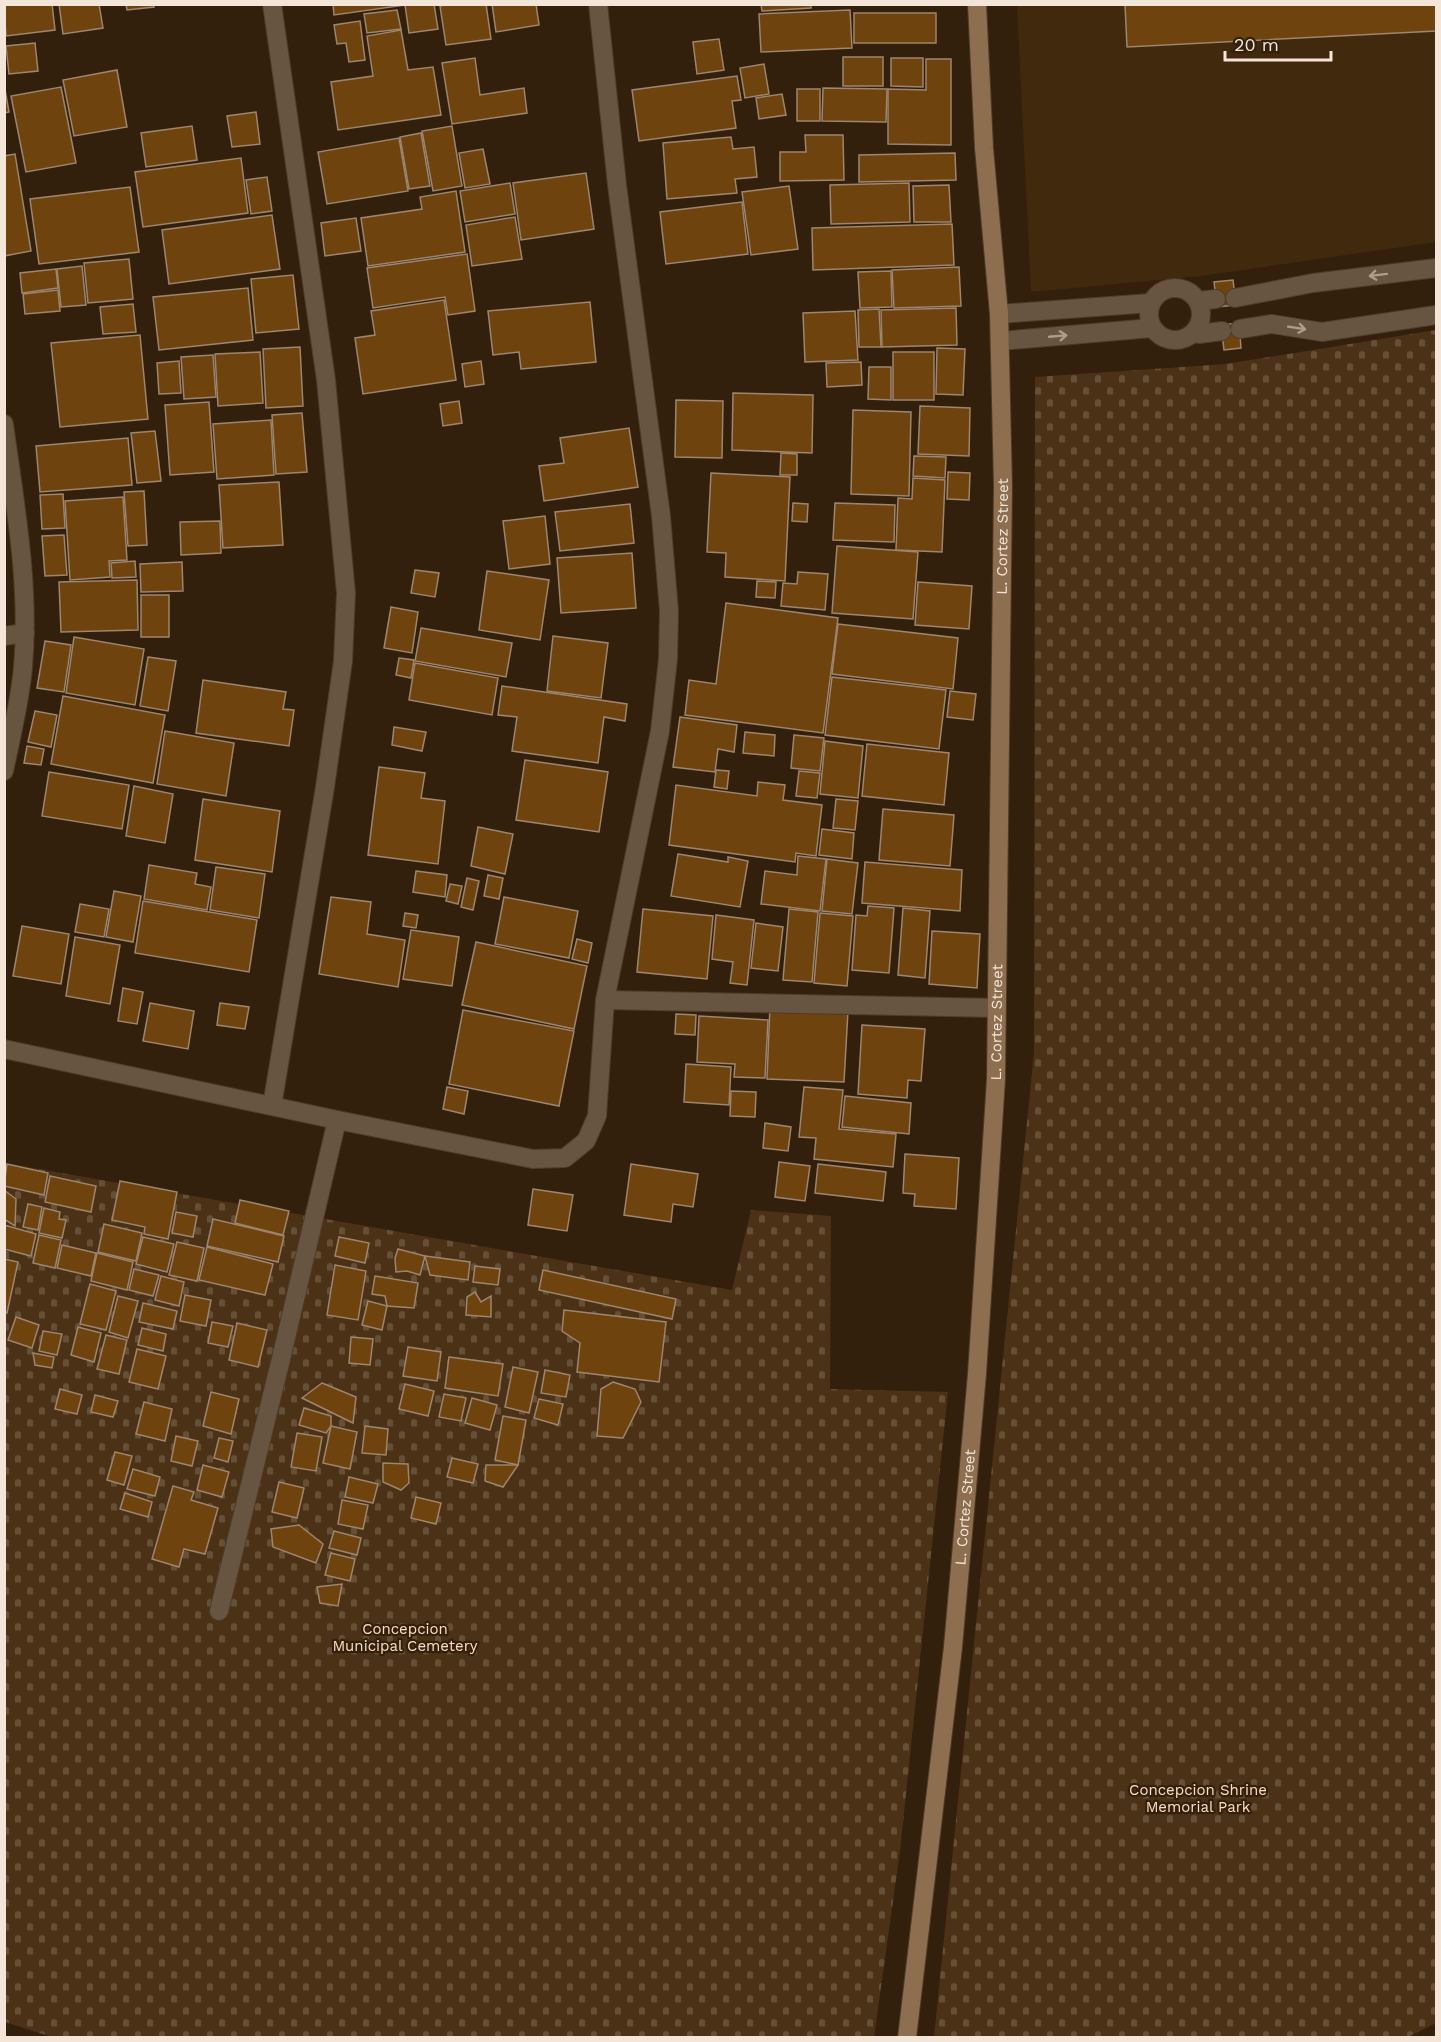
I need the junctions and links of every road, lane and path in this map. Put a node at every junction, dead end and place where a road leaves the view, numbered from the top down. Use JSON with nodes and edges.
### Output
{"nodes":[{"id":1,"x":272,"y":4,"type":"edge"},
{"id":2,"x":598,"y":4,"type":"edge"},
{"id":3,"x":977,"y":4,"type":"edge"},
{"id":4,"x":1437,"y":268,"type":"edge"},
{"id":5,"x":1235,"y":298,"type":"dead end"},
{"id":6,"x":1216,"y":299,"type":"dead end"},
{"id":7,"x":1198,"y":301,"type":"junction"},
{"id":8,"x":1151,"y":303,"type":"junction"},
{"id":9,"x":999,"y":314,"type":"junction"},
{"id":10,"x":1437,"y":315,"type":"edge"},
{"id":11,"x":1152,"y":328,"type":"junction"},
{"id":12,"x":1194,"y":332,"type":"junction"},
{"id":13,"x":1000,"y":341,"type":"junction"},
{"id":14,"x":4,"y":424,"type":"edge"},
{"id":15,"x":25,"y":633,"type":"junction"},
{"id":16,"x":4,"y":636,"type":"edge"},
{"id":17,"x":4,"y":771,"type":"edge"},
{"id":18,"x":605,"y":1000,"type":"junction"},
{"id":19,"x":997,"y":1008,"type":"junction"},
{"id":20,"x":4,"y":1049,"type":"edge"},
{"id":21,"x":272,"y":1106,"type":"junction"},
{"id":22,"x":337,"y":1120,"type":"junction"},
{"id":23,"x":219,"y":1611,"type":"dead end"},
{"id":24,"x":907,"y":2037,"type":"edge"}],
"edges":[{"from":1,"to":21,"type":"street"},
{"from":2,"to":18,"type":"street"},
{"from":3,"to":9,"type":"main road","name":"L. Cortez Street"},
{"from":4,"to":5,"type":"street","one_way":true},
{"from":6,"to":7,"type":"street"},
{"from":7,"to":8,"type":"street"},
{"from":7,"to":12,"type":"street"},
{"from":8,"to":9,"type":"street"},
{"from":8,"to":11,"type":"street"},
{"from":9,"to":13,"type":"main road","name":"L. Cortez Street"},
{"from":12,"to":10,"type":"street","one_way":true},
{"from":11,"to":12,"type":"street"},
{"from":13,"to":11,"type":"street","one_way":true},
{"from":13,"to":19,"type":"main road","name":"L. Cortez Street"},
{"from":14,"to":15,"type":"street"},
{"from":15,"to":16,"type":"street"},
{"from":15,"to":17,"type":"street"},
{"from":18,"to":19,"type":"street"},
{"from":18,"to":22,"type":"street"},
{"from":19,"to":24,"type":"main road","name":"L. Cortez Street"},
{"from":20,"to":21,"type":"street"},
{"from":21,"to":22,"type":"street"},
{"from":22,"to":23,"type":"street"}]}
